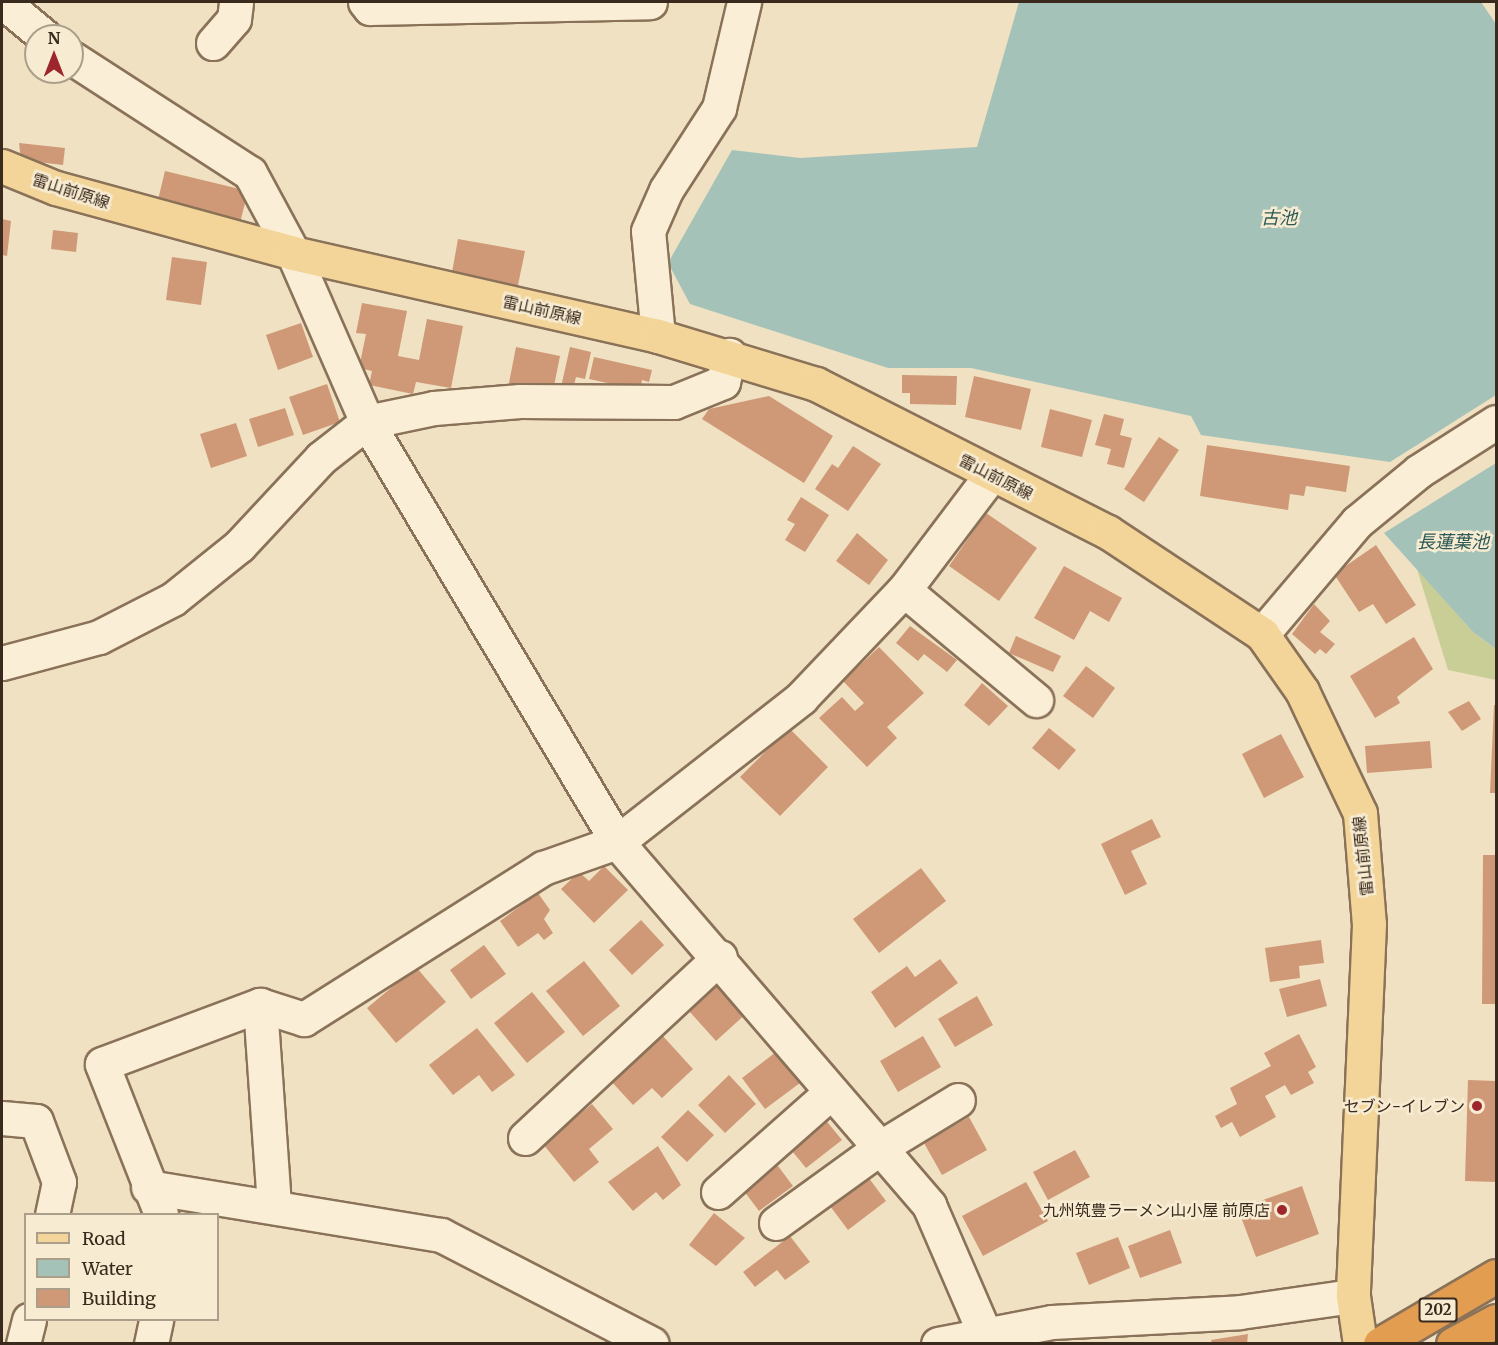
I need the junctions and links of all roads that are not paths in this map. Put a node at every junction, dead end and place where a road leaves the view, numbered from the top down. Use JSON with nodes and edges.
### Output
{"nodes":[{"id":1,"x":3,"y":2,"type":"edge"},
{"id":2,"x":236,"y":2,"type":"edge"},
{"id":3,"x":365,"y":2,"type":"edge"},
{"id":4,"x":651,"y":2,"type":"edge"},
{"id":5,"x":744,"y":2,"type":"edge"},
{"id":6,"x":30,"y":24,"type":"edge"},
{"id":7,"x":213,"y":43,"type":"dead end"},
{"id":8,"x":84,"y":66,"type":"edge"},
{"id":9,"x":2,"y":166,"type":"edge"},
{"id":10,"x":293,"y":253,"type":"junction"},
{"id":11,"x":658,"y":336,"type":"junction"},
{"id":12,"x":729,"y":355,"type":"junction"},
{"id":13,"x":367,"y":422,"type":"junction"},
{"id":14,"x":1497,"y":422,"type":"edge"},
{"id":15,"x":992,"y":475,"type":"junction"},
{"id":16,"x":904,"y":590,"type":"junction"},
{"id":17,"x":1262,"y":634,"type":"junction"},
{"id":18,"x":2,"y":663,"type":"edge"},
{"id":19,"x":1036,"y":700,"type":"dead end"},
{"id":20,"x":617,"y":842,"type":"junction"},
{"id":21,"x":720,"y":957,"type":"junction"},
{"id":22,"x":260,"y":1005,"type":"junction"},
{"id":23,"x":830,"y":1093,"type":"junction"},
{"id":24,"x":957,"y":1100,"type":"dead end"},
{"id":25,"x":2,"y":1118,"type":"edge"},
{"id":26,"x":525,"y":1138,"type":"dead end"},
{"id":27,"x":881,"y":1147,"type":"junction"},
{"id":28,"x":718,"y":1192,"type":"dead end"},
{"id":29,"x":155,"y":1201,"type":"edge"},
{"id":30,"x":274,"y":1207,"type":"junction"},
{"id":31,"x":52,"y":1213,"type":"edge"},
{"id":32,"x":776,"y":1223,"type":"dead end"},
{"id":33,"x":1497,"y":1276,"type":"edge"},
{"id":34,"x":1353,"y":1296,"type":"junction"},
{"id":35,"x":28,"y":1321,"type":"edge"},
{"id":36,"x":156,"y":1321,"type":"edge"},
{"id":37,"x":1497,"y":1321,"type":"edge"},
{"id":38,"x":984,"y":1332,"type":"junction"},
{"id":39,"x":23,"y":1344,"type":"edge"},
{"id":40,"x":151,"y":1344,"type":"edge"},
{"id":41,"x":652,"y":1344,"type":"edge"},
{"id":42,"x":938,"y":1344,"type":"edge"},
{"id":43,"x":1360,"y":1344,"type":"edge"},
{"id":44,"x":1380,"y":1344,"type":"edge"},
{"id":45,"x":1453,"y":1344,"type":"edge"}],
"edges":[{"from":1,"to":6,"type":"street"},
{"from":2,"to":7,"type":"street"},
{"from":3,"to":4,"type":"street"},
{"from":5,"to":11,"type":"street"},
{"from":8,"to":10,"type":"street"},
{"from":9,"to":10,"type":"main road","name":"雷山前原線"},
{"from":10,"to":11,"type":"main road","name":"雷山前原線"},
{"from":10,"to":13,"type":"street"},
{"from":11,"to":12,"type":"main road","name":"雷山前原線"},
{"from":12,"to":13,"type":"street"},
{"from":12,"to":15,"type":"main road","name":"雷山前原線"},
{"from":13,"to":18,"type":"street"},
{"from":13,"to":20,"type":"street"},
{"from":14,"to":17,"type":"street"},
{"from":15,"to":16,"type":"street"},
{"from":15,"to":17,"type":"main road","name":"雷山前原線"},
{"from":16,"to":19,"type":"street"},
{"from":16,"to":20,"type":"street"},
{"from":17,"to":34,"type":"main road","name":"雷山前原線"},
{"from":20,"to":21,"type":"street"},
{"from":20,"to":22,"type":"street"},
{"from":21,"to":23,"type":"street"},
{"from":21,"to":26,"type":"street"},
{"from":22,"to":29,"type":"street"},
{"from":22,"to":30,"type":"street"},
{"from":23,"to":27,"type":"street"},
{"from":23,"to":28,"type":"street"},
{"from":24,"to":27,"type":"street"},
{"from":25,"to":31,"type":"street"},
{"from":27,"to":32,"type":"street"},
{"from":27,"to":38,"type":"street"},
{"from":29,"to":30,"type":"street"},
{"from":30,"to":41,"type":"street"},
{"from":33,"to":44,"type":"highway","number":"202"},
{"from":34,"to":38,"type":"street"},
{"from":34,"to":43,"type":"main road","name":"雷山前原線"},
{"from":35,"to":39,"type":"street"},
{"from":36,"to":40,"type":"street"},
{"from":37,"to":45,"type":"highway"},
{"from":38,"to":42,"type":"street"}]}
